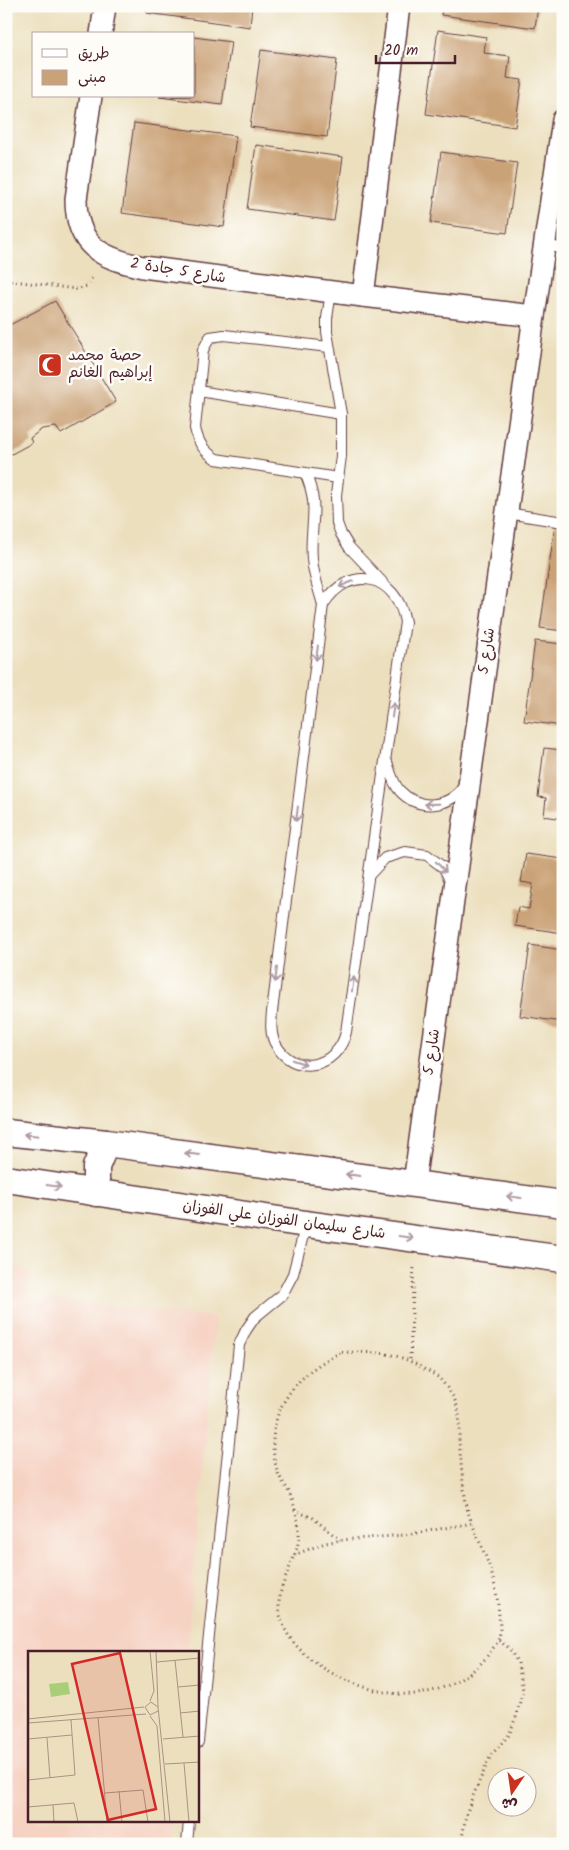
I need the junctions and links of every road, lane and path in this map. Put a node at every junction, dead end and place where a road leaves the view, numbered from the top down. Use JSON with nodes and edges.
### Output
{"nodes":[{"id":1,"x":105,"y":6,"type":"edge"},
{"id":2,"x":399,"y":6,"type":"edge"},
{"id":3,"x":100,"y":32,"type":"edge"},
{"id":4,"x":91,"y":98,"type":"edge"},
{"id":5,"x":563,"y":120,"type":"edge"},
{"id":6,"x":554,"y":247,"type":"edge"},
{"id":7,"x":102,"y":253,"type":"junction"},
{"id":8,"x":6,"y":280,"type":"edge"},
{"id":9,"x":331,"y":292,"type":"junction"},
{"id":10,"x":363,"y":296,"type":"junction"},
{"id":11,"x":534,"y":316,"type":"junction"},
{"id":12,"x":330,"y":347,"type":"junction"},
{"id":13,"x":199,"y":391,"type":"junction"},
{"id":14,"x":341,"y":414,"type":"junction"},
{"id":15,"x":305,"y":473,"type":"junction"},
{"id":16,"x":338,"y":478,"type":"junction"},
{"id":17,"x":507,"y":513,"type":"junction"},
{"id":18,"x":563,"y":522,"type":"edge"},
{"id":19,"x":384,"y":585,"type":"junction"},
{"id":20,"x":324,"y":605,"type":"junction"},
{"id":21,"x":386,"y":758,"type":"junction"},
{"id":22,"x":470,"y":779,"type":"junction"},
{"id":23,"x":370,"y":874,"type":"junction"},
{"id":24,"x":454,"y":888,"type":"junction"},
{"id":25,"x":6,"y":1132,"type":"edge"},
{"id":26,"x":106,"y":1143,"type":"junction"},
{"id":27,"x":6,"y":1179,"type":"edge"},
{"id":28,"x":414,"y":1183,"type":"junction"},
{"id":29,"x":96,"y":1193,"type":"junction"},
{"id":30,"x":563,"y":1204,"type":"edge"},
{"id":31,"x":306,"y":1224,"type":"junction"},
{"id":32,"x":415,"y":1238,"type":"junction"},
{"id":33,"x":563,"y":1258,"type":"edge"},
{"id":34,"x":410,"y":1359,"type":"junction"},
{"id":35,"x":294,"y":1510,"type":"junction"},
{"id":36,"x":472,"y":1523,"type":"junction"},
{"id":37,"x":341,"y":1540,"type":"junction"},
{"id":38,"x":294,"y":1555,"type":"junction"},
{"id":39,"x":498,"y":1640,"type":"junction"},
{"id":40,"x":199,"y":1732,"type":"edge"},
{"id":41,"x":189,"y":1822,"type":"edge"},
{"id":42,"x":187,"y":1844,"type":"edge"},
{"id":43,"x":461,"y":1844,"type":"edge"}],
"edges":[{"from":1,"to":3,"type":"street"},
{"from":2,"to":10,"type":"street"},
{"from":4,"to":7,"type":"street","name":"شارع 5 جادة 2"},
{"from":5,"to":6,"type":"street","name":"شارع 5"},
{"from":6,"to":11,"type":"street","name":"شارع 5"},
{"from":7,"to":8,"type":"path"},
{"from":7,"to":9,"type":"street","name":"شارع 5 جادة 2"},
{"from":9,"to":10,"type":"street","name":"شارع 5 جادة 2"},
{"from":9,"to":12,"type":"lane"},
{"from":10,"to":11,"type":"street","name":"شارع 5 جادة 2"},
{"from":11,"to":17,"type":"street","name":"شارع 5"},
{"from":12,"to":13,"type":"lane"},
{"from":12,"to":14,"type":"lane"},
{"from":13,"to":14,"type":"lane"},
{"from":13,"to":15,"type":"lane"},
{"from":14,"to":16,"type":"lane"},
{"from":15,"to":16,"type":"lane"},
{"from":15,"to":20,"type":"lane"},
{"from":16,"to":19,"type":"lane"},
{"from":17,"to":18,"type":"lane"},
{"from":17,"to":22,"type":"street","name":"شارع 5"},
{"from":19,"to":20,"type":"lane","one_way":true},
{"from":21,"to":19,"type":"lane","one_way":true},
{"from":20,"to":23,"type":"lane","one_way":true},
{"from":22,"to":21,"type":"lane","one_way":true},
{"from":21,"to":23,"type":"lane"},
{"from":22,"to":24,"type":"street","name":"شارع 5"},
{"from":23,"to":24,"type":"lane","one_way":true},
{"from":24,"to":28,"type":"street","name":"شارع 5"},
{"from":26,"to":25,"type":"street","one_way":true},
{"from":28,"to":26,"type":"street","one_way":true},
{"from":26,"to":29,"type":"street"},
{"from":27,"to":29,"type":"street","name":"شارع سليمان الفوزان علي الفوزان","one_way":true},
{"from":30,"to":28,"type":"street","one_way":true},
{"from":29,"to":31,"type":"street","name":"شارع سليمان الفوزان علي الفوزان"},
{"from":31,"to":32,"type":"street","name":"شارع سليمان الفوزان علي الفوزان","one_way":true},
{"from":31,"to":40,"type":"lane"},
{"from":32,"to":33,"type":"street","name":"شارع سليمان الفوزان علي الفوزان"},
{"from":32,"to":34,"type":"path"},
{"from":34,"to":35,"type":"path"},
{"from":34,"to":36,"type":"path"},
{"from":35,"to":37,"type":"path"},
{"from":35,"to":38,"type":"path"},
{"from":36,"to":37,"type":"path"},
{"from":36,"to":39,"type":"path"},
{"from":37,"to":38,"type":"path"},
{"from":38,"to":39,"type":"path"},
{"from":39,"to":43,"type":"path"},
{"from":41,"to":42,"type":"lane"}]}
